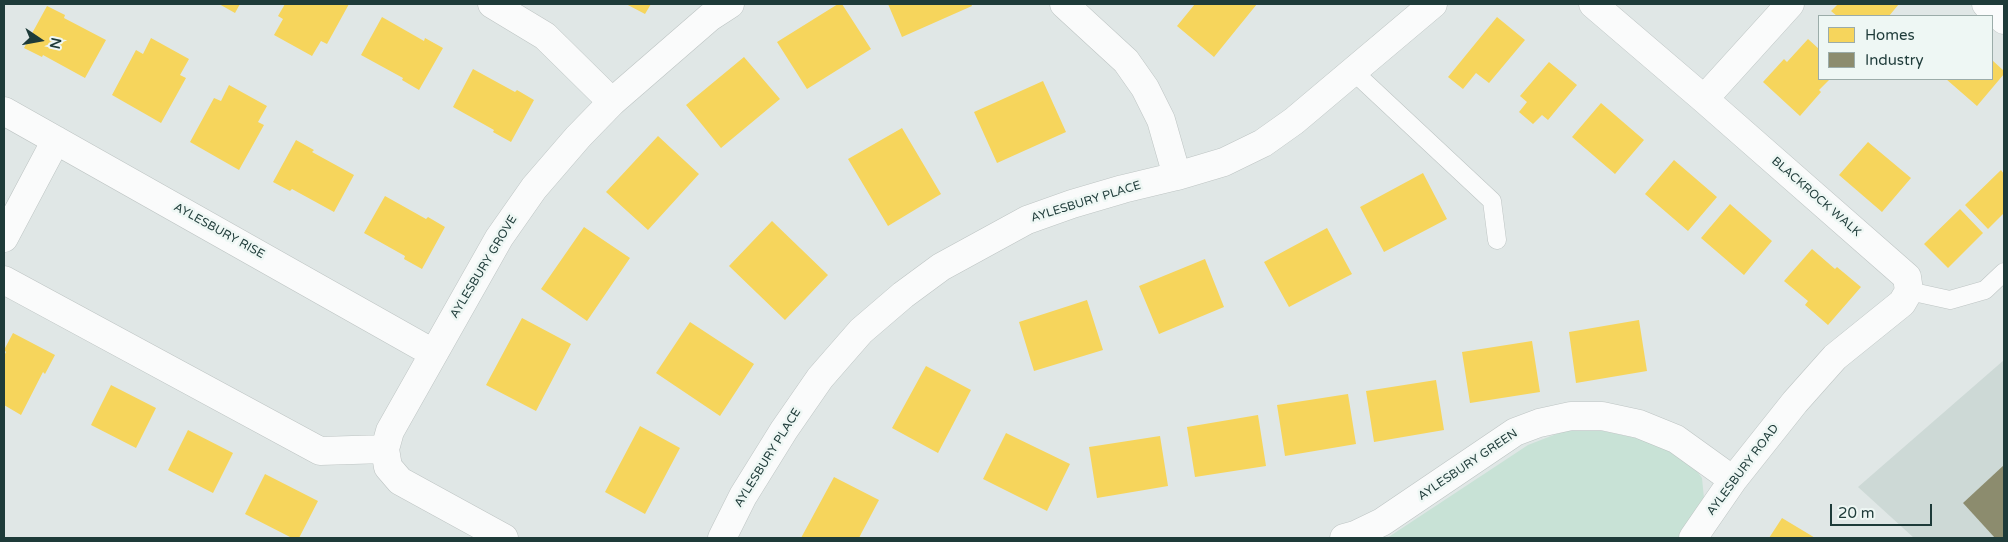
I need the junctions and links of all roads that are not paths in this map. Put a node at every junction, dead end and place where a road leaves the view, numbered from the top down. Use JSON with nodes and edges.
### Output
{"nodes":[{"id":1,"x":492,"y":4,"type":"edge"},
{"id":2,"x":730,"y":4,"type":"edge"},
{"id":3,"x":1064,"y":4,"type":"edge"},
{"id":4,"x":1434,"y":4,"type":"edge"},
{"id":5,"x":1593,"y":4,"type":"edge"},
{"id":6,"x":1790,"y":4,"type":"edge"},
{"id":7,"x":1986,"y":4,"type":"edge"},
{"id":8,"x":2004,"y":20,"type":"edge"},
{"id":9,"x":1354,"y":72,"type":"junction"},
{"id":10,"x":1704,"y":99,"type":"junction"},
{"id":11,"x":612,"y":102,"type":"junction"},
{"id":12,"x":4,"y":111,"type":"edge"},
{"id":13,"x":56,"y":140,"type":"junction"},
{"id":14,"x":1177,"y":176,"type":"junction"},
{"id":15,"x":4,"y":238,"type":"edge"},
{"id":16,"x":1496,"y":240,"type":"dead end"},
{"id":17,"x":2004,"y":272,"type":"edge"},
{"id":18,"x":4,"y":280,"type":"edge"},
{"id":19,"x":1910,"y":291,"type":"junction"},
{"id":20,"x":433,"y":353,"type":"junction"},
{"id":21,"x":385,"y":449,"type":"junction"},
{"id":22,"x":1733,"y":480,"type":"junction"},
{"id":23,"x":504,"y":538,"type":"edge"},
{"id":24,"x":722,"y":538,"type":"edge"},
{"id":25,"x":1344,"y":538,"type":"edge"},
{"id":26,"x":1693,"y":538,"type":"edge"}],
"edges":[{"from":1,"to":11,"type":"street"},
{"from":2,"to":11,"type":"street","name":"AYLESBURY GROVE"},
{"from":3,"to":14,"type":"street"},
{"from":4,"to":9,"type":"street","name":"AYLESBURY PLACE"},
{"from":5,"to":10,"type":"street","name":"BLACKROCK WALK"},
{"from":6,"to":10,"type":"street"},
{"from":7,"to":8,"type":"street"},
{"from":9,"to":14,"type":"street","name":"AYLESBURY PLACE"},
{"from":9,"to":16,"type":"lane"},
{"from":10,"to":19,"type":"street","name":"BLACKROCK WALK"},
{"from":11,"to":20,"type":"street","name":"AYLESBURY GROVE"},
{"from":12,"to":13,"type":"street","name":"AYLESBURY RISE"},
{"from":13,"to":15,"type":"street"},
{"from":13,"to":20,"type":"street","name":"AYLESBURY RISE"},
{"from":14,"to":24,"type":"street","name":"AYLESBURY PLACE"},
{"from":17,"to":19,"type":"lane"},
{"from":18,"to":21,"type":"street"},
{"from":19,"to":22,"type":"street","name":"AYLESBURY ROAD"},
{"from":20,"to":21,"type":"street","name":"AYLESBURY GROVE"},
{"from":21,"to":23,"type":"street"},
{"from":22,"to":25,"type":"street","name":"AYLESBURY GREEN"},
{"from":22,"to":26,"type":"street","name":"AYLESBURY ROAD"}]}
